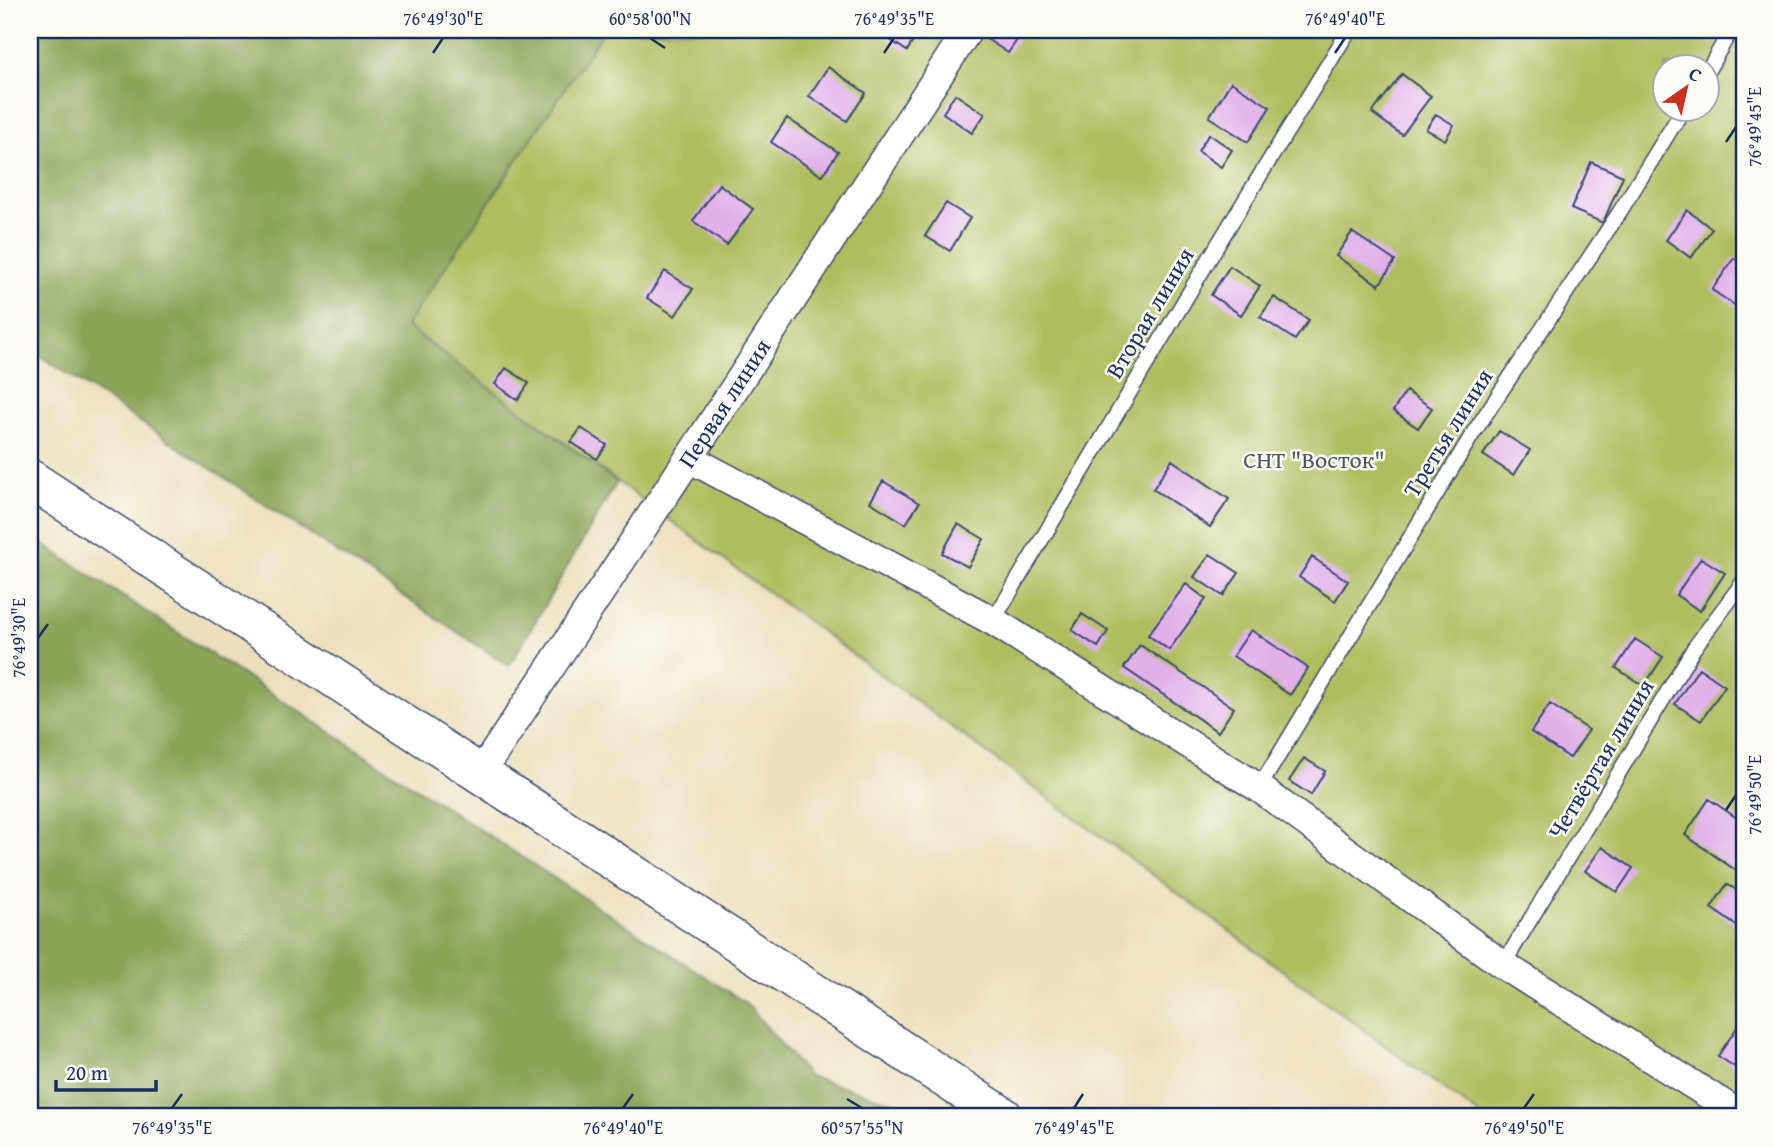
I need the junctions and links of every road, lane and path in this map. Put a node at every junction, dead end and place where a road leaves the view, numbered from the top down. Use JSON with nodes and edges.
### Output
{"nodes":[{"id":1,"x":968,"y":30,"type":"edge"},
{"id":2,"x":1349,"y":30,"type":"edge"},
{"id":3,"x":1731,"y":30,"type":"edge"},
{"id":4,"x":1718,"y":52,"type":"edge"},
{"id":5,"x":1675,"y":122,"type":"edge"},
{"id":6,"x":689,"y":458,"type":"junction"},
{"id":7,"x":30,"y":479,"type":"edge"},
{"id":8,"x":1744,"y":581,"type":"edge"},
{"id":9,"x":993,"y":621,"type":"junction"},
{"id":10,"x":480,"y":774,"type":"junction"},
{"id":11,"x":1259,"y":788,"type":"junction"},
{"id":12,"x":1503,"y":965,"type":"junction"},
{"id":13,"x":1004,"y":1117,"type":"edge"},
{"id":14,"x":1744,"y":1117,"type":"edge"}],
"edges":[{"from":1,"to":6,"type":"street","name":"Первая линия"},
{"from":2,"to":9,"type":"lane","name":"Вторая линия"},
{"from":3,"to":4,"type":"lane"},
{"from":5,"to":11,"type":"lane","name":"Третья линия"},
{"from":6,"to":9,"type":"street"},
{"from":6,"to":10,"type":"street","name":"Первая линия"},
{"from":7,"to":10,"type":"main road"},
{"from":8,"to":12,"type":"lane","name":"Четвёртая линия"},
{"from":9,"to":11,"type":"street"},
{"from":10,"to":13,"type":"main road"},
{"from":11,"to":12,"type":"street"},
{"from":12,"to":14,"type":"street"}]}
